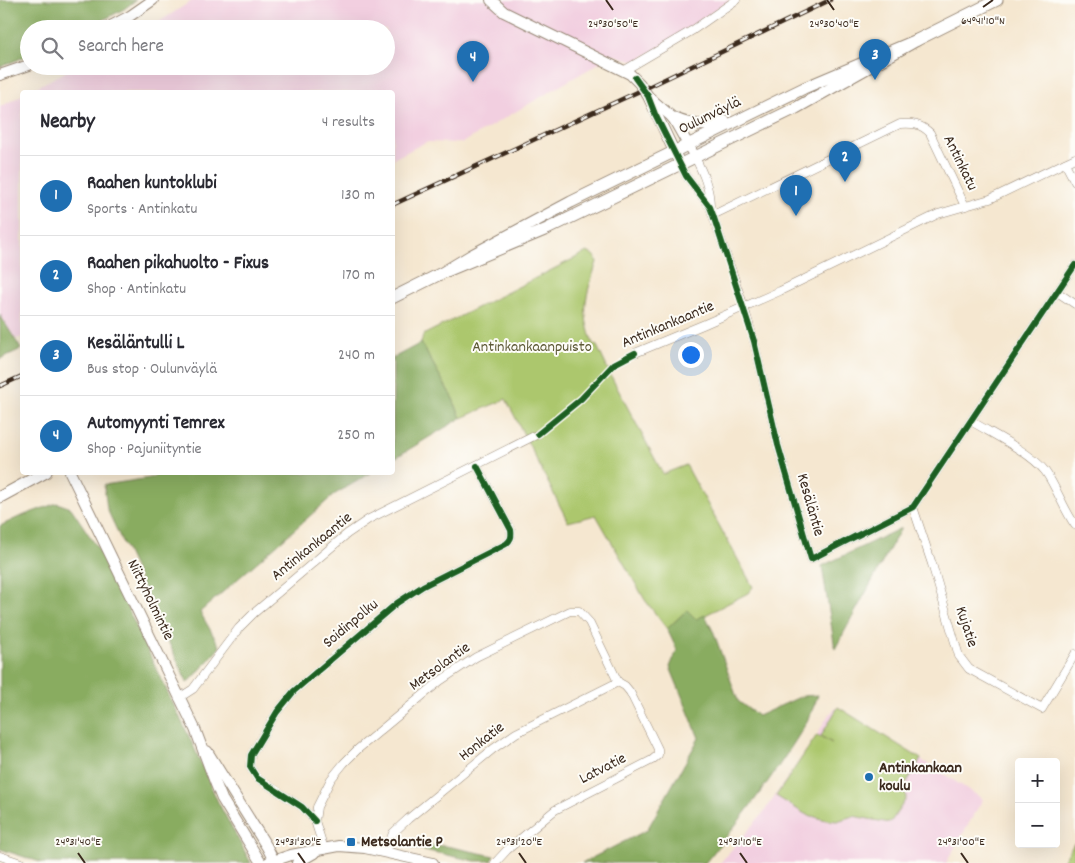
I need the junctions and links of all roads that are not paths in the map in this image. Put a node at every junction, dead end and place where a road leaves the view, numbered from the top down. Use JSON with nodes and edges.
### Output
{"nodes":[{"id":1,"x":153,"y":0,"type":"edge"},
{"id":2,"x":491,"y":0,"type":"edge"},
{"id":3,"x":736,"y":0,"type":"edge"},
{"id":4,"x":996,"y":0,"type":"edge"},
{"id":5,"x":123,"y":20,"type":"edge"},
{"id":6,"x":902,"y":46,"type":"junction"},
{"id":7,"x":20,"y":68,"type":"edge"},
{"id":8,"x":625,"y":70,"type":"junction"},
{"id":9,"x":0,"y":76,"type":"edge"},
{"id":10,"x":648,"y":96,"type":"junction"},
{"id":11,"x":772,"y":103,"type":"junction"},
{"id":12,"x":673,"y":118,"type":"junction"},
{"id":13,"x":688,"y":144,"type":"junction"},
{"id":14,"x":673,"y":152,"type":"junction"},
{"id":15,"x":695,"y":157,"type":"junction"},
{"id":16,"x":1075,"y":158,"type":"edge"},
{"id":17,"x":1065,"y":163,"type":"junction"},
{"id":18,"x":680,"y":164,"type":"junction"},
{"id":19,"x":1075,"y":182,"type":"edge"},
{"id":20,"x":966,"y":206,"type":"junction"},
{"id":21,"x":710,"y":207,"type":"junction"},
{"id":22,"x":713,"y":215,"type":"junction"},
{"id":23,"x":1075,"y":265,"type":"edge"},
{"id":24,"x":442,"y":274,"type":"junction"},
{"id":25,"x":1057,"y":292,"type":"junction"},
{"id":26,"x":395,"y":297,"type":"edge"},
{"id":27,"x":1075,"y":304,"type":"edge"},
{"id":28,"x":744,"y":307,"type":"junction"},
{"id":29,"x":635,"y":353,"type":"dead end"},
{"id":30,"x":971,"y":421,"type":"junction"},
{"id":31,"x":538,"y":434,"type":"dead end"},
{"id":32,"x":477,"y":466,"type":"junction"},
{"id":33,"x":40,"y":475,"type":"edge"},
{"id":34,"x":71,"y":475,"type":"edge"},
{"id":35,"x":0,"y":497,"type":"edge"},
{"id":36,"x":913,"y":507,"type":"junction"},
{"id":37,"x":1075,"y":525,"type":"edge"},
{"id":38,"x":1074,"y":656,"type":"edge"},
{"id":39,"x":618,"y":682,"type":"junction"},
{"id":40,"x":180,"y":698,"type":"junction"},
{"id":41,"x":201,"y":742,"type":"junction"},
{"id":42,"x":315,"y":821,"type":"junction"},
{"id":43,"x":320,"y":850,"type":"junction"},
{"id":44,"x":386,"y":852,"type":"junction"},
{"id":45,"x":0,"y":856,"type":"edge"},
{"id":46,"x":272,"y":862,"type":"edge"},
{"id":47,"x":20,"y":863,"type":"edge"},
{"id":48,"x":260,"y":863,"type":"edge"},
{"id":49,"x":297,"y":863,"type":"edge"},
{"id":50,"x":433,"y":863,"type":"edge"},
{"id":51,"x":495,"y":863,"type":"edge"}],
"edges":[{"from":1,"to":5,"type":"street"},
{"from":2,"to":8,"type":"street"},
{"from":3,"to":8,"type":"street"},
{"from":4,"to":6,"type":"main road","name":"Oulunväylä"},
{"from":6,"to":11,"type":"main road","name":"Oulunväylä"},
{"from":6,"to":15,"type":"main road","name":"Oulunväylä"},
{"from":7,"to":9,"type":"street"},
{"from":8,"to":10,"type":"street"},
{"from":10,"to":12,"type":"street"},
{"from":10,"to":14,"type":"street"},
{"from":11,"to":12,"type":"main road"},
{"from":11,"to":13,"type":"main road","name":"Oulunväylä"},
{"from":12,"to":13,"type":"street"},
{"from":13,"to":14,"type":"main road","name":"Oulunväylä"},
{"from":13,"to":15,"type":"street"},
{"from":14,"to":18,"type":"street"},
{"from":14,"to":24,"type":"main road","name":"Oulunväylä"},
{"from":15,"to":18,"type":"main road","name":"Oulunväylä"},
{"from":15,"to":21,"type":"street","name":"Kesäläntie"},
{"from":16,"to":17,"type":"street","name":"Antinkankaantie"},
{"from":17,"to":19,"type":"street"},
{"from":17,"to":20,"type":"street","name":"Antinkankaantie"},
{"from":18,"to":21,"type":"street","name":"Kesäläntie"},
{"from":18,"to":24,"type":"main road","name":"Oulunväylä"},
{"from":20,"to":22,"type":"street","name":"Antinkatu"},
{"from":20,"to":28,"type":"street","name":"Antinkankaantie"},
{"from":21,"to":22,"type":"street","name":"Kesäläntie"},
{"from":22,"to":28,"type":"street","name":"Kesäläntie"},
{"from":23,"to":25,"type":"street","name":"Kesäläntie"},
{"from":24,"to":26,"type":"main road","name":"Oulunväylä"},
{"from":25,"to":27,"type":"street"},
{"from":25,"to":30,"type":"street","name":"Kesäläntie"},
{"from":28,"to":29,"type":"street","name":"Antinkankaantie"},
{"from":28,"to":36,"type":"street","name":"Kesäläntie"},
{"from":30,"to":36,"type":"street","name":"Kesäläntie"},
{"from":30,"to":37,"type":"street"},
{"from":31,"to":32,"type":"street","name":"Antinkankaantie"},
{"from":32,"to":40,"type":"street","name":"Antinkankaantie"},
{"from":32,"to":42,"type":"street","name":"Soidinpolku"},
{"from":33,"to":35,"type":"main road"},
{"from":34,"to":40,"type":"street","name":"Niittyholmintie"},
{"from":36,"to":38,"type":"street","name":"Kujatie"},
{"from":39,"to":42,"type":"street","name":"Metsolantie"},
{"from":39,"to":44,"type":"street","name":"Honkatie"},
{"from":39,"to":51,"type":"street","name":"Latvatie"},
{"from":40,"to":41,"type":"street","name":"Niittyholmintie"},
{"from":41,"to":46,"type":"street","name":"Niittyholmintie"},
{"from":41,"to":48,"type":"street","name":"Niittyholmintie"},
{"from":42,"to":43,"type":"street"},
{"from":43,"to":44,"type":"street"},
{"from":43,"to":46,"type":"street"},
{"from":43,"to":49,"type":"street"},
{"from":44,"to":50,"type":"street"},
{"from":45,"to":47,"type":"street"}]}
